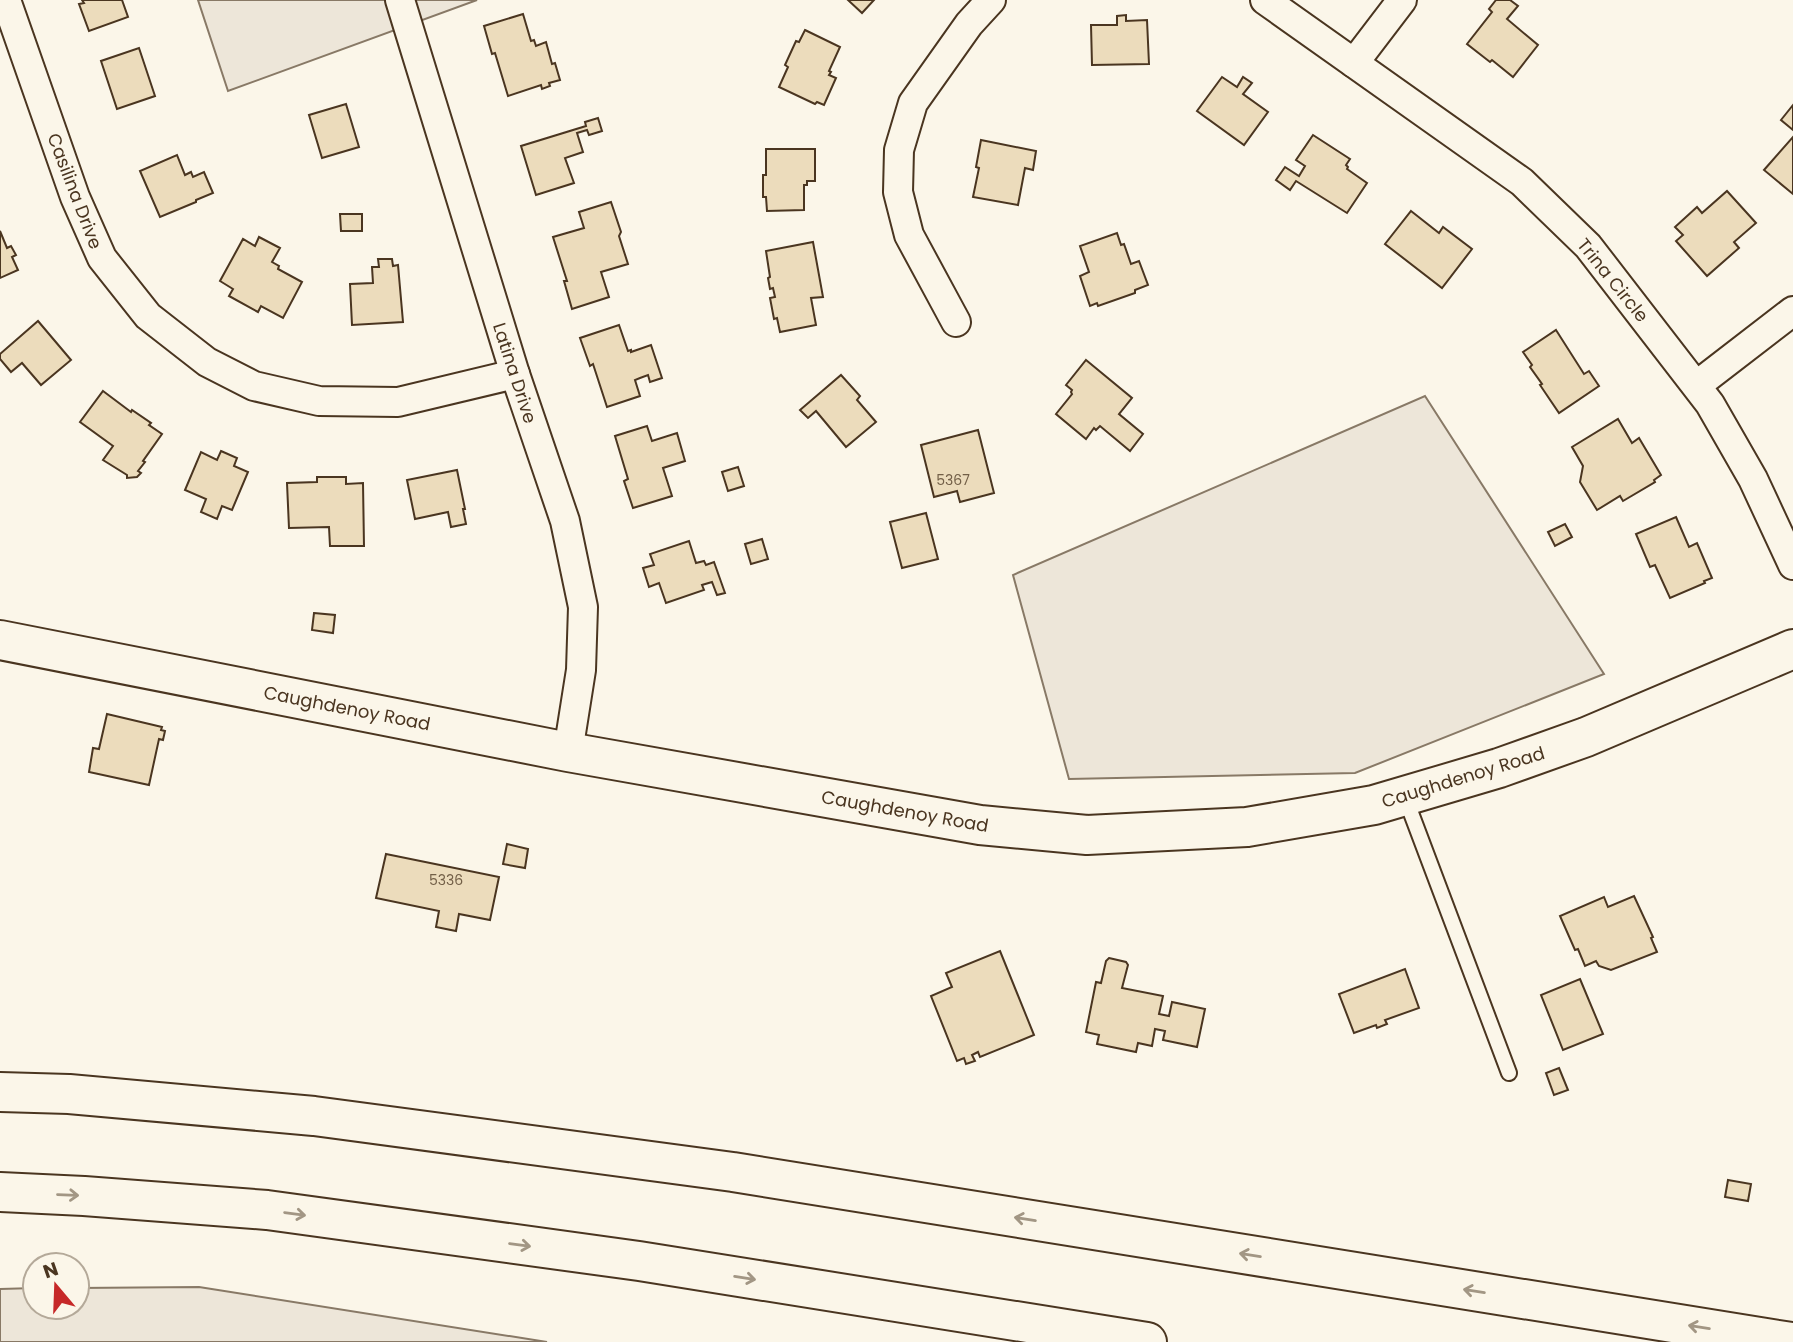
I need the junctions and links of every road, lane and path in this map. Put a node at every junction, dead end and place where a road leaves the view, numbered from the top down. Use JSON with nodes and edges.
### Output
{"nodes":[{"id":1,"x":6,"y":0,"type":"edge"},
{"id":2,"x":400,"y":0,"type":"edge"},
{"id":3,"x":991,"y":0,"type":"edge"},
{"id":4,"x":1265,"y":0,"type":"edge"},
{"id":5,"x":1402,"y":0,"type":"edge"},
{"id":6,"x":1354,"y":63,"type":"junction"},
{"id":7,"x":1793,"y":311,"type":"edge"},
{"id":8,"x":956,"y":322,"type":"dead end"},
{"id":9,"x":515,"y":374,"type":"junction"},
{"id":10,"x":1697,"y":385,"type":"junction"},
{"id":11,"x":1793,"y":565,"type":"edge"},
{"id":12,"x":0,"y":640,"type":"edge"},
{"id":13,"x":1793,"y":649,"type":"edge"},
{"id":14,"x":568,"y":752,"type":"junction"},
{"id":15,"x":1405,"y":796,"type":"junction"},
{"id":16,"x":1509,"y":1073,"type":"dead end"},
{"id":17,"x":0,"y":1092,"type":"edge"},
{"id":18,"x":0,"y":1192,"type":"edge"},
{"id":19,"x":1147,"y":1342,"type":"edge"},
{"id":20,"x":1790,"y":1342,"type":"edge"}],
"edges":[{"from":1,"to":9,"type":"street","name":"Casilina Drive"},
{"from":2,"to":9,"type":"street","name":"Latina Drive"},
{"from":3,"to":8,"type":"street"},
{"from":4,"to":6,"type":"street","name":"Trina Circle"},
{"from":5,"to":6,"type":"street"},
{"from":6,"to":10,"type":"street","name":"Trina Circle"},
{"from":7,"to":10,"type":"street"},
{"from":9,"to":14,"type":"street","name":"Latina Drive"},
{"from":10,"to":11,"type":"street","name":"Trina Circle"},
{"from":12,"to":14,"type":"main road","name":"Caughdenoy Road"},
{"from":13,"to":15,"type":"main road","name":"Caughdenoy Road"},
{"from":14,"to":15,"type":"main road","name":"Caughdenoy Road"},
{"from":15,"to":16,"type":"lane"},
{"from":20,"to":17,"type":"main road","one_way":true},
{"from":18,"to":19,"type":"main road","one_way":true}]}
